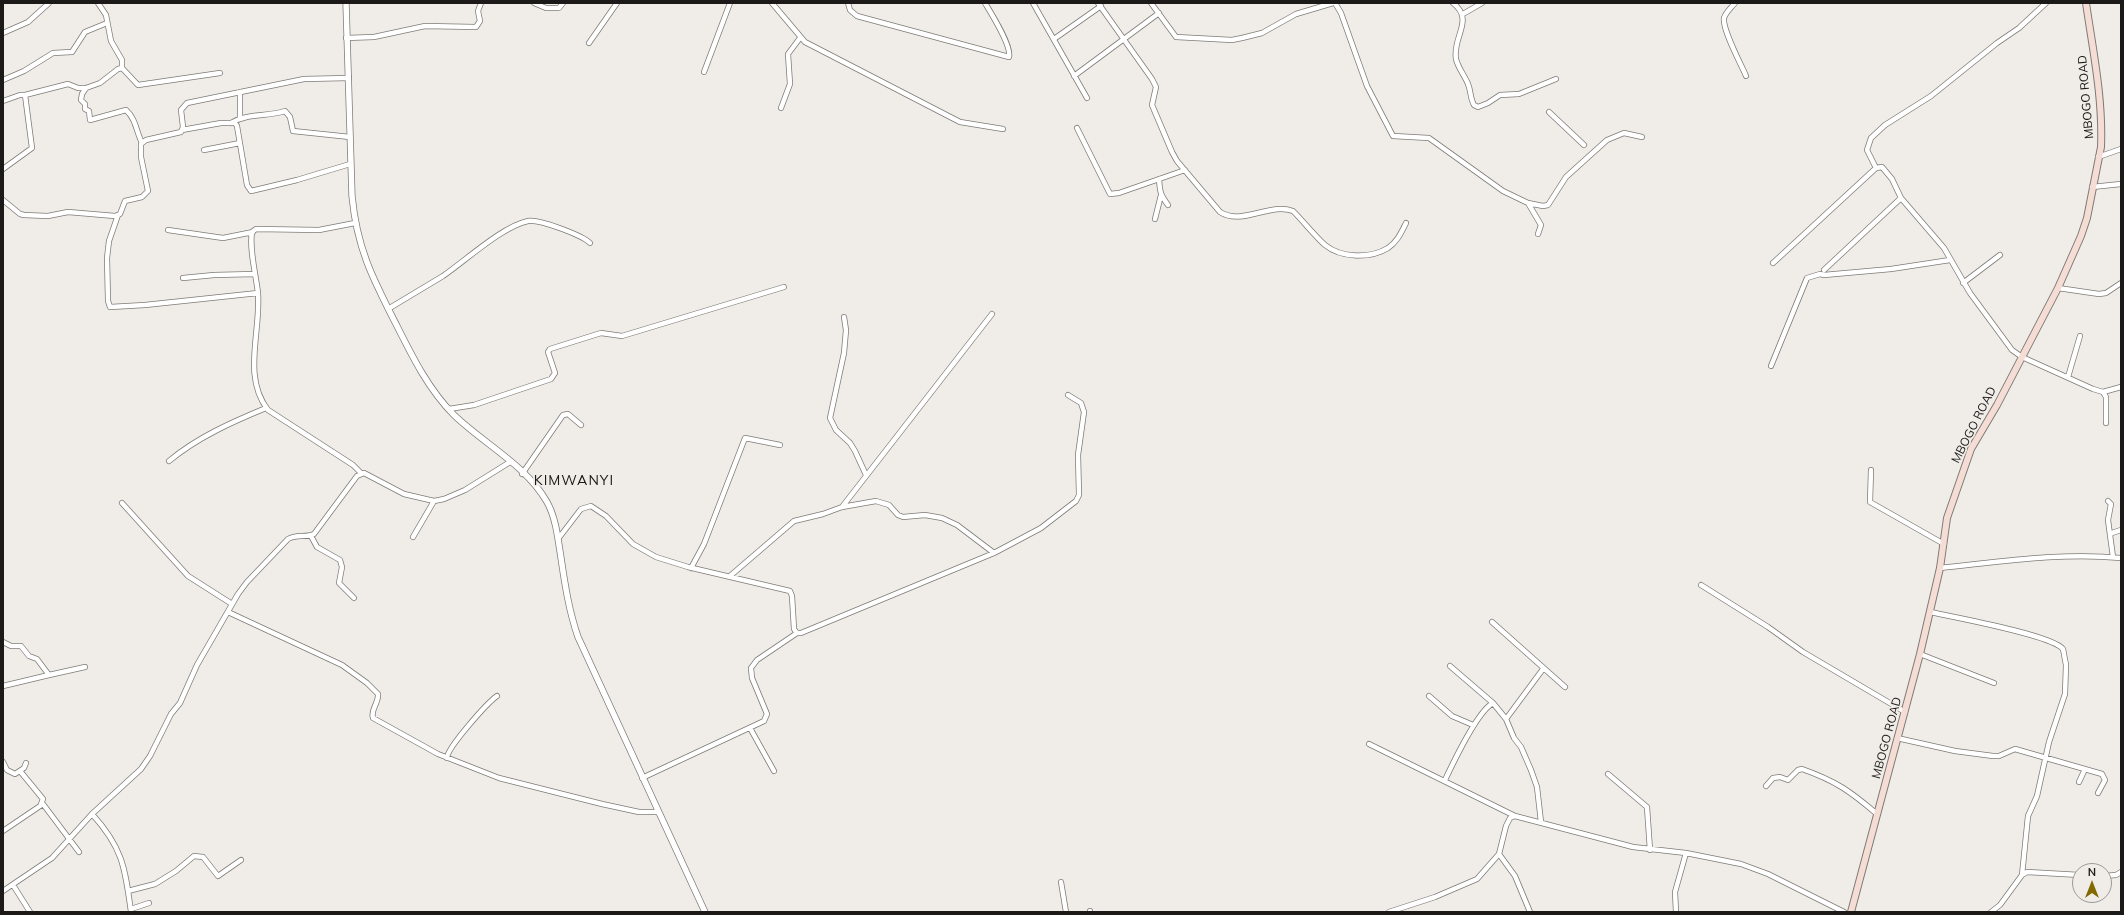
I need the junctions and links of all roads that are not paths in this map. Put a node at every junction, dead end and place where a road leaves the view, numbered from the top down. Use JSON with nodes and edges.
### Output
{"nodes":[{"id":1,"x":50,"y":3,"type":"edge"},
{"id":2,"x":98,"y":3,"type":"edge"},
{"id":3,"x":346,"y":3,"type":"edge"},
{"id":4,"x":481,"y":3,"type":"edge"},
{"id":5,"x":534,"y":3,"type":"edge"},
{"id":6,"x":563,"y":3,"type":"edge"},
{"id":7,"x":617,"y":3,"type":"edge"},
{"id":8,"x":730,"y":3,"type":"edge"},
{"id":9,"x":772,"y":3,"type":"edge"},
{"id":10,"x":848,"y":3,"type":"edge"},
{"id":11,"x":985,"y":3,"type":"edge"},
{"id":12,"x":1033,"y":3,"type":"edge"},
{"id":13,"x":1151,"y":3,"type":"edge"},
{"id":14,"x":1334,"y":3,"type":"edge"},
{"id":15,"x":1453,"y":3,"type":"edge"},
{"id":16,"x":1482,"y":3,"type":"edge"},
{"id":17,"x":1735,"y":3,"type":"edge"},
{"id":18,"x":2046,"y":3,"type":"edge"},
{"id":19,"x":2086,"y":3,"type":"edge"},
{"id":20,"x":1100,"y":4,"type":"edge"},
{"id":21,"x":1159,"y":13,"type":"junction"},
{"id":22,"x":1463,"y":14,"type":"junction"},
{"id":23,"x":107,"y":23,"type":"junction"},
{"id":24,"x":3,"y":33,"type":"edge"},
{"id":25,"x":346,"y":38,"type":"junction"},
{"id":26,"x":800,"y":38,"type":"junction"},
{"id":27,"x":1054,"y":39,"type":"junction"},
{"id":28,"x":1124,"y":41,"type":"junction"},
{"id":29,"x":589,"y":43,"type":"dead end"},
{"id":30,"x":122,"y":68,"type":"junction"},
{"id":31,"x":704,"y":72,"type":"dead end"},
{"id":32,"x":220,"y":73,"type":"dead end"},
{"id":33,"x":1074,"y":76,"type":"junction"},
{"id":34,"x":1746,"y":76,"type":"dead end"},
{"id":35,"x":349,"y":78,"type":"junction"},
{"id":36,"x":1556,"y":79,"type":"dead end"},
{"id":37,"x":3,"y":80,"type":"edge"},
{"id":38,"x":86,"y":88,"type":"junction"},
{"id":39,"x":240,"y":92,"type":"junction"},
{"id":40,"x":25,"y":95,"type":"junction"},
{"id":41,"x":1087,"y":98,"type":"dead end"},
{"id":42,"x":3,"y":101,"type":"edge"},
{"id":43,"x":780,"y":108,"type":"dead end"},
{"id":44,"x":1549,"y":112,"type":"dead end"},
{"id":45,"x":240,"y":117,"type":"junction"},
{"id":46,"x":231,"y":123,"type":"junction"},
{"id":47,"x":237,"y":126,"type":"junction"},
{"id":48,"x":1077,"y":128,"type":"dead end"},
{"id":49,"x":1003,"y":129,"type":"dead end"},
{"id":50,"x":182,"y":130,"type":"junction"},
{"id":51,"x":350,"y":137,"type":"junction"},
{"id":52,"x":1642,"y":137,"type":"dead end"},
{"id":53,"x":142,"y":143,"type":"junction"},
{"id":54,"x":240,"y":143,"type":"junction"},
{"id":55,"x":1584,"y":145,"type":"dead end"},
{"id":56,"x":2121,"y":149,"type":"edge"},
{"id":57,"x":204,"y":150,"type":"dead end"},
{"id":58,"x":2098,"y":157,"type":"junction"},
{"id":59,"x":350,"y":164,"type":"junction"},
{"id":60,"x":1876,"y":168,"type":"junction"},
{"id":61,"x":3,"y":169,"type":"edge"},
{"id":62,"x":1184,"y":170,"type":"junction"},
{"id":63,"x":1159,"y":179,"type":"junction"},
{"id":64,"x":2121,"y":184,"type":"edge"},
{"id":65,"x":2092,"y":187,"type":"junction"},
{"id":66,"x":1161,"y":195,"type":"junction"},
{"id":67,"x":1902,"y":198,"type":"junction"},
{"id":68,"x":3,"y":200,"type":"edge"},
{"id":69,"x":1528,"y":203,"type":"junction"},
{"id":70,"x":1168,"y":205,"type":"dead end"},
{"id":71,"x":118,"y":215,"type":"junction"},
{"id":72,"x":1155,"y":219,"type":"dead end"},
{"id":73,"x":355,"y":223,"type":"junction"},
{"id":74,"x":1406,"y":223,"type":"dead end"},
{"id":75,"x":168,"y":230,"type":"dead end"},
{"id":76,"x":253,"y":232,"type":"junction"},
{"id":77,"x":1538,"y":234,"type":"dead end"},
{"id":78,"x":590,"y":243,"type":"dead end"},
{"id":79,"x":2000,"y":255,"type":"dead end"},
{"id":80,"x":1950,"y":260,"type":"junction"},
{"id":81,"x":1774,"y":263,"type":"dead end"},
{"id":82,"x":1824,"y":270,"type":"dead end"},
{"id":83,"x":255,"y":274,"type":"junction"},
{"id":84,"x":183,"y":278,"type":"dead end"},
{"id":85,"x":1963,"y":283,"type":"junction"},
{"id":86,"x":2121,"y":283,"type":"edge"},
{"id":87,"x":784,"y":287,"type":"dead end"},
{"id":88,"x":2058,"y":288,"type":"junction"},
{"id":89,"x":258,"y":293,"type":"junction"},
{"id":90,"x":388,"y":309,"type":"junction"},
{"id":91,"x":992,"y":314,"type":"dead end"},
{"id":92,"x":844,"y":317,"type":"dead end"},
{"id":93,"x":2080,"y":336,"type":"dead end"},
{"id":94,"x":2022,"y":357,"type":"junction"},
{"id":95,"x":1771,"y":366,"type":"dead end"},
{"id":96,"x":2068,"y":377,"type":"junction"},
{"id":97,"x":2121,"y":387,"type":"edge"},
{"id":98,"x":2103,"y":392,"type":"junction"},
{"id":99,"x":1068,"y":395,"type":"dead end"},
{"id":100,"x":266,"y":408,"type":"junction"},
{"id":101,"x":449,"y":409,"type":"junction"},
{"id":102,"x":2106,"y":423,"type":"dead end"},
{"id":103,"x":581,"y":425,"type":"dead end"},
{"id":104,"x":780,"y":445,"type":"dead end"},
{"id":105,"x":170,"y":461,"type":"dead end"},
{"id":106,"x":510,"y":462,"type":"junction"},
{"id":107,"x":1871,"y":470,"type":"dead end"},
{"id":108,"x":361,"y":473,"type":"junction"},
{"id":109,"x":522,"y":474,"type":"junction"},
{"id":110,"x":866,"y":475,"type":"junction"},
{"id":111,"x":434,"y":501,"type":"junction"},
{"id":112,"x":2108,"y":501,"type":"dead end"},
{"id":113,"x":122,"y":503,"type":"dead end"},
{"id":114,"x":842,"y":507,"type":"junction"},
{"id":115,"x":2121,"y":530,"type":"edge"},
{"id":116,"x":2110,"y":535,"type":"junction"},
{"id":117,"x":311,"y":536,"type":"junction"},
{"id":118,"x":413,"y":537,"type":"dead end"},
{"id":119,"x":558,"y":539,"type":"junction"},
{"id":120,"x":1944,"y":544,"type":"junction"},
{"id":121,"x":994,"y":553,"type":"junction"},
{"id":122,"x":2113,"y":557,"type":"junction"},
{"id":123,"x":2121,"y":558,"type":"edge"},
{"id":124,"x":691,"y":568,"type":"junction"},
{"id":125,"x":1940,"y":568,"type":"junction"},
{"id":126,"x":730,"y":576,"type":"junction"},
{"id":127,"x":1701,"y":585,"type":"dead end"},
{"id":128,"x":354,"y":598,"type":"dead end"},
{"id":129,"x":232,"y":604,"type":"junction"},
{"id":130,"x":228,"y":612,"type":"junction"},
{"id":131,"x":1930,"y":612,"type":"junction"},
{"id":132,"x":1492,"y":622,"type":"dead end"},
{"id":133,"x":797,"y":633,"type":"junction"},
{"id":134,"x":3,"y":642,"type":"edge"},
{"id":135,"x":1920,"y":654,"type":"junction"},
{"id":136,"x":1450,"y":666,"type":"dead end"},
{"id":137,"x":85,"y":667,"type":"dead end"},
{"id":138,"x":1543,"y":669,"type":"junction"},
{"id":139,"x":49,"y":675,"type":"junction"},
{"id":140,"x":1994,"y":683,"type":"dead end"},
{"id":141,"x":3,"y":686,"type":"edge"},
{"id":142,"x":1565,"y":687,"type":"dead end"},
{"id":143,"x":497,"y":696,"type":"dead end"},
{"id":144,"x":1429,"y":696,"type":"dead end"},
{"id":145,"x":1493,"y":703,"type":"junction"},
{"id":146,"x":1905,"y":712,"type":"junction"},
{"id":147,"x":1506,"y":719,"type":"junction"},
{"id":148,"x":1473,"y":726,"type":"junction"},
{"id":149,"x":750,"y":728,"type":"junction"},
{"id":150,"x":1898,"y":738,"type":"junction"},
{"id":151,"x":1369,"y":744,"type":"dead end"},
{"id":152,"x":447,"y":758,"type":"junction"},
{"id":153,"x":2046,"y":758,"type":"junction"},
{"id":154,"x":3,"y":762,"type":"edge"},
{"id":155,"x":26,"y":763,"type":"dead end"},
{"id":156,"x":2085,"y":769,"type":"junction"},
{"id":157,"x":20,"y":771,"type":"junction"},
{"id":158,"x":774,"y":771,"type":"dead end"},
{"id":159,"x":1608,"y":774,"type":"dead end"},
{"id":160,"x":642,"y":778,"type":"junction"},
{"id":161,"x":1445,"y":780,"type":"junction"},
{"id":162,"x":2079,"y":782,"type":"dead end"},
{"id":163,"x":1766,"y":786,"type":"dead end"},
{"id":164,"x":2098,"y":793,"type":"dead end"},
{"id":165,"x":41,"y":804,"type":"junction"},
{"id":166,"x":658,"y":812,"type":"junction"},
{"id":167,"x":92,"y":814,"type":"junction"},
{"id":168,"x":1877,"y":814,"type":"junction"},
{"id":169,"x":1515,"y":816,"type":"junction"},
{"id":170,"x":1541,"y":822,"type":"junction"},
{"id":171,"x":3,"y":831,"type":"edge"},
{"id":172,"x":69,"y":838,"type":"junction"},
{"id":173,"x":1650,"y":850,"type":"junction"},
{"id":174,"x":79,"y":852,"type":"dead end"},
{"id":175,"x":1499,"y":854,"type":"junction"},
{"id":176,"x":1686,"y":854,"type":"junction"},
{"id":177,"x":240,"y":860,"type":"dead end"},
{"id":178,"x":2072,"y":874,"type":"edge"},
{"id":179,"x":2022,"y":875,"type":"junction"},
{"id":180,"x":1061,"y":882,"type":"dead end"},
{"id":181,"x":14,"y":885,"type":"junction"},
{"id":182,"x":3,"y":891,"type":"edge"},
{"id":183,"x":128,"y":891,"type":"junction"},
{"id":184,"x":149,"y":903,"type":"dead end"},
{"id":185,"x":131,"y":910,"type":"edge"},
{"id":186,"x":30,"y":912,"type":"edge"},
{"id":187,"x":705,"y":912,"type":"edge"},
{"id":188,"x":1066,"y":912,"type":"edge"},
{"id":189,"x":1389,"y":912,"type":"edge"},
{"id":190,"x":1530,"y":912,"type":"edge"},
{"id":191,"x":1676,"y":912,"type":"edge"},
{"id":192,"x":1844,"y":912,"type":"edge"},
{"id":193,"x":1851,"y":912,"type":"edge"},
{"id":194,"x":1992,"y":912,"type":"edge"}],
"edges":[{"from":1,"to":24,"type":"street"},
{"from":2,"to":23,"type":"street"},
{"from":3,"to":25,"type":"street"},
{"from":4,"to":25,"type":"street"},
{"from":5,"to":6,"type":"street"},
{"from":7,"to":29,"type":"street"},
{"from":8,"to":31,"type":"street"},
{"from":9,"to":26,"type":"street"},
{"from":10,"to":11,"type":"street"},
{"from":12,"to":27,"type":"street"},
{"from":13,"to":21,"type":"street"},
{"from":14,"to":21,"type":"street"},
{"from":14,"to":69,"type":"street"},
{"from":15,"to":22,"type":"street"},
{"from":16,"to":22,"type":"street"},
{"from":17,"to":34,"type":"street"},
{"from":18,"to":60,"type":"street"},
{"from":19,"to":58,"type":"main road","name":"MBOGO ROAD"},
{"from":20,"to":27,"type":"street"},
{"from":20,"to":28,"type":"street"},
{"from":21,"to":28,"type":"street"},
{"from":22,"to":36,"type":"street"},
{"from":23,"to":30,"type":"street"},
{"from":23,"to":37,"type":"street"},
{"from":25,"to":35,"type":"street"},
{"from":26,"to":43,"type":"street"},
{"from":26,"to":49,"type":"street"},
{"from":27,"to":33,"type":"street"},
{"from":28,"to":33,"type":"street"},
{"from":28,"to":62,"type":"street"},
{"from":30,"to":32,"type":"street"},
{"from":30,"to":38,"type":"street"},
{"from":33,"to":41,"type":"street"},
{"from":35,"to":39,"type":"street"},
{"from":35,"to":51,"type":"street"},
{"from":38,"to":40,"type":"street"},
{"from":38,"to":53,"type":"street"},
{"from":39,"to":45,"type":"street"},
{"from":39,"to":50,"type":"street"},
{"from":40,"to":42,"type":"street"},
{"from":40,"to":61,"type":"street"},
{"from":44,"to":55,"type":"street"},
{"from":45,"to":46,"type":"street"},
{"from":45,"to":47,"type":"street"},
{"from":45,"to":51,"type":"street"},
{"from":46,"to":47,"type":"street"},
{"from":46,"to":50,"type":"street"},
{"from":47,"to":54,"type":"street"},
{"from":48,"to":63,"type":"street"},
{"from":50,"to":53,"type":"street"},
{"from":51,"to":59,"type":"street"},
{"from":52,"to":69,"type":"street"},
{"from":53,"to":71,"type":"street"},
{"from":54,"to":57,"type":"street"},
{"from":54,"to":59,"type":"street"},
{"from":56,"to":58,"type":"street"},
{"from":58,"to":65,"type":"main road","name":"MBOGO ROAD"},
{"from":59,"to":73,"type":"street"},
{"from":60,"to":67,"type":"street"},
{"from":60,"to":81,"type":"street"},
{"from":62,"to":63,"type":"street"},
{"from":62,"to":74,"type":"street"},
{"from":63,"to":66,"type":"street"},
{"from":64,"to":65,"type":"street"},
{"from":65,"to":88,"type":"main road","name":"MBOGO ROAD"},
{"from":66,"to":70,"type":"street"},
{"from":66,"to":72,"type":"street"},
{"from":67,"to":80,"type":"street"},
{"from":67,"to":82,"type":"street"},
{"from":68,"to":71,"type":"street"},
{"from":69,"to":77,"type":"street"},
{"from":71,"to":89,"type":"street"},
{"from":73,"to":76,"type":"street"},
{"from":73,"to":90,"type":"street"},
{"from":75,"to":76,"type":"street"},
{"from":76,"to":83,"type":"street"},
{"from":78,"to":90,"type":"street"},
{"from":79,"to":85,"type":"street"},
{"from":80,"to":85,"type":"street"},
{"from":80,"to":95,"type":"street"},
{"from":83,"to":84,"type":"street"},
{"from":83,"to":89,"type":"street"},
{"from":85,"to":94,"type":"street"},
{"from":86,"to":88,"type":"street"},
{"from":87,"to":101,"type":"street"},
{"from":88,"to":94,"type":"main road","name":"MBOGO ROAD"},
{"from":89,"to":100,"type":"street"},
{"from":90,"to":101,"type":"street"},
{"from":91,"to":110,"type":"street"},
{"from":92,"to":110,"type":"street"},
{"from":93,"to":96,"type":"street"},
{"from":94,"to":96,"type":"street"},
{"from":94,"to":120,"type":"main road","name":"MBOGO ROAD"},
{"from":96,"to":98,"type":"street"},
{"from":97,"to":98,"type":"street"},
{"from":98,"to":102,"type":"street"},
{"from":99,"to":121,"type":"street"},
{"from":100,"to":105,"type":"street"},
{"from":100,"to":108,"type":"street"},
{"from":101,"to":106,"type":"street"},
{"from":103,"to":109,"type":"street"},
{"from":104,"to":124,"type":"street"},
{"from":106,"to":109,"type":"street"},
{"from":106,"to":111,"type":"street"},
{"from":107,"to":120,"type":"street"},
{"from":108,"to":111,"type":"street"},
{"from":108,"to":117,"type":"street"},
{"from":109,"to":119,"type":"street"},
{"from":110,"to":114,"type":"street"},
{"from":111,"to":118,"type":"street"},
{"from":112,"to":116,"type":"street"},
{"from":113,"to":129,"type":"street"},
{"from":114,"to":121,"type":"street"},
{"from":114,"to":126,"type":"street"},
{"from":115,"to":116,"type":"street"},
{"from":116,"to":122,"type":"street"},
{"from":117,"to":128,"type":"street"},
{"from":117,"to":129,"type":"street"},
{"from":119,"to":124,"type":"street"},
{"from":119,"to":160,"type":"street"},
{"from":120,"to":125,"type":"main road","name":"MBOGO ROAD"},
{"from":121,"to":133,"type":"street"},
{"from":122,"to":123,"type":"street"},
{"from":122,"to":125,"type":"street"},
{"from":124,"to":126,"type":"street"},
{"from":125,"to":131,"type":"main road","name":"MBOGO ROAD"},
{"from":126,"to":133,"type":"street"},
{"from":127,"to":146,"type":"street"},
{"from":129,"to":130,"type":"street"},
{"from":130,"to":152,"type":"street"},
{"from":130,"to":167,"type":"street"},
{"from":131,"to":135,"type":"main road","name":"MBOGO ROAD"},
{"from":131,"to":153,"type":"street"},
{"from":132,"to":138,"type":"street"},
{"from":133,"to":149,"type":"street"},
{"from":134,"to":139,"type":"street"},
{"from":135,"to":140,"type":"street"},
{"from":135,"to":146,"type":"main road","name":"MBOGO ROAD"},
{"from":136,"to":145,"type":"street"},
{"from":137,"to":139,"type":"street"},
{"from":138,"to":142,"type":"street"},
{"from":138,"to":147,"type":"street"},
{"from":139,"to":141,"type":"street"},
{"from":143,"to":152,"type":"street"},
{"from":144,"to":148,"type":"street"},
{"from":145,"to":147,"type":"street"},
{"from":145,"to":148,"type":"street"},
{"from":146,"to":150,"type":"main road","name":"MBOGO ROAD"},
{"from":147,"to":170,"type":"street"},
{"from":148,"to":161,"type":"street"},
{"from":149,"to":158,"type":"street"},
{"from":149,"to":160,"type":"street"},
{"from":150,"to":153,"type":"street"},
{"from":150,"to":168,"type":"main road","name":"MBOGO ROAD"},
{"from":151,"to":161,"type":"street"},
{"from":152,"to":166,"type":"street"},
{"from":153,"to":156,"type":"street"},
{"from":153,"to":179,"type":"street"},
{"from":154,"to":157,"type":"street"},
{"from":155,"to":157,"type":"street"},
{"from":156,"to":162,"type":"street"},
{"from":156,"to":164,"type":"street"},
{"from":157,"to":165,"type":"street"},
{"from":159,"to":173,"type":"street"},
{"from":160,"to":166,"type":"street"},
{"from":161,"to":169,"type":"street"},
{"from":163,"to":168,"type":"street"},
{"from":165,"to":171,"type":"street"},
{"from":165,"to":172,"type":"street"},
{"from":166,"to":187,"type":"street"},
{"from":167,"to":172,"type":"street"},
{"from":167,"to":183,"type":"street"},
{"from":168,"to":193,"type":"main road","name":"MBOGO ROAD"},
{"from":169,"to":170,"type":"street"},
{"from":169,"to":175,"type":"street"},
{"from":170,"to":173,"type":"street"},
{"from":172,"to":174,"type":"street"},
{"from":172,"to":181,"type":"street"},
{"from":173,"to":176,"type":"street"},
{"from":175,"to":189,"type":"street"},
{"from":175,"to":190,"type":"street"},
{"from":176,"to":191,"type":"street"},
{"from":176,"to":192,"type":"street"},
{"from":177,"to":183,"type":"street"},
{"from":178,"to":179,"type":"street"},
{"from":179,"to":194,"type":"street"},
{"from":180,"to":188,"type":"street"},
{"from":181,"to":182,"type":"street"},
{"from":181,"to":186,"type":"street"},
{"from":183,"to":185,"type":"street"},
{"from":184,"to":185,"type":"street"}]}
